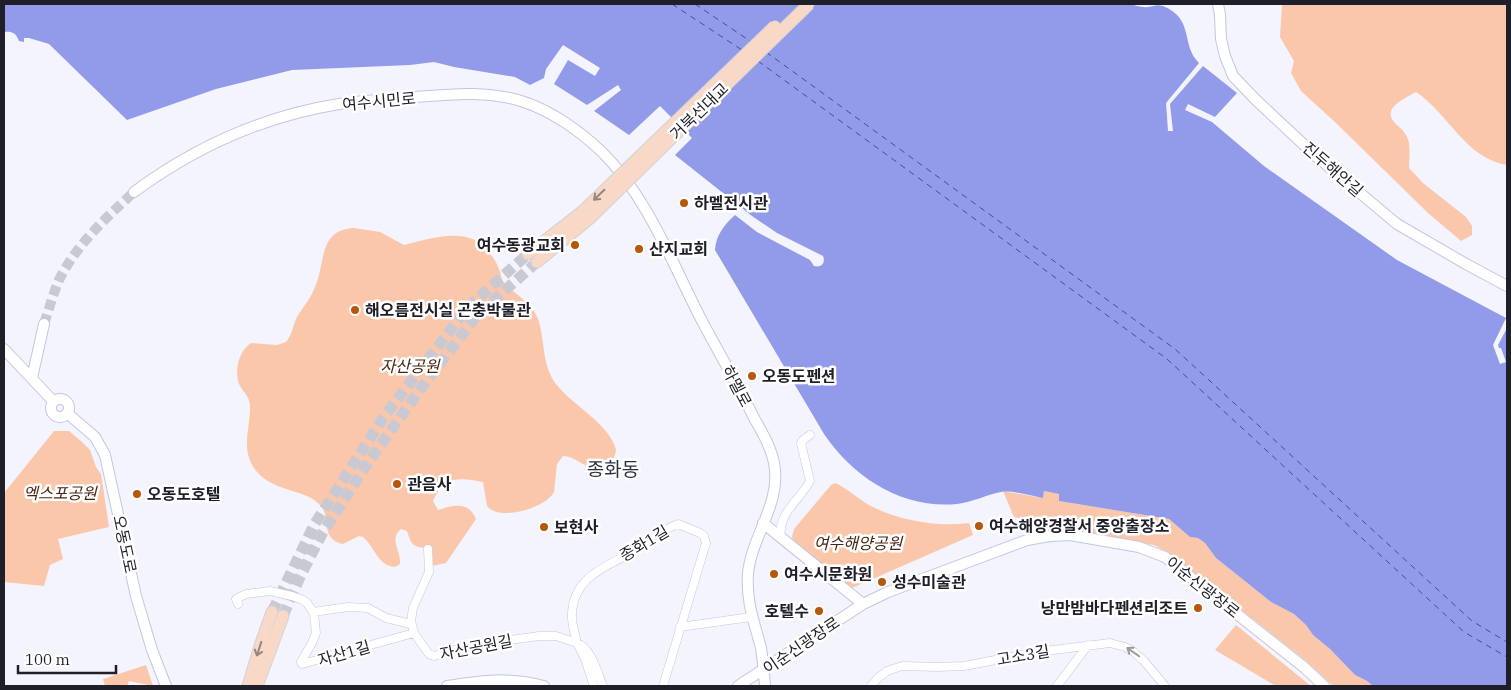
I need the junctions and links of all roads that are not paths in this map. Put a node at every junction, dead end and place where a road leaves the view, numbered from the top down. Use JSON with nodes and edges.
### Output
{"nodes":[{"id":1,"x":798,"y":4,"type":"edge"},
{"id":2,"x":809,"y":4,"type":"edge"},
{"id":3,"x":1218,"y":4,"type":"edge"},
{"id":4,"x":619,"y":171,"type":"joint"},
{"id":5,"x":134,"y":192,"type":"tunnel mouth"},
{"id":6,"x":585,"y":216,"type":"junction"},
{"id":7,"x":533,"y":258,"type":"tunnel mouth"},
{"id":8,"x":1507,"y":286,"type":"edge"},
{"id":9,"x":44,"y":324,"type":"tunnel mouth"},
{"id":10,"x":4,"y":349,"type":"edge"},
{"id":11,"x":32,"y":378,"type":"junction"},
{"id":12,"x":810,"y":435,"type":"dead end"},
{"id":13,"x":764,"y":523,"type":"junction"},
{"id":14,"x":781,"y":537,"type":"junction"},
{"id":15,"x":428,"y":549,"type":"dead end"},
{"id":16,"x":238,"y":604,"type":"dead end"},
{"id":17,"x":863,"y":604,"type":"junction"},
{"id":18,"x":313,"y":612,"type":"junction"},
{"id":19,"x":751,"y":617,"type":"junction"},
{"id":20,"x":412,"y":624,"type":"junction"},
{"id":21,"x":680,"y":627,"type":"junction"},
{"id":22,"x":414,"y":633,"type":"junction"},
{"id":23,"x":576,"y":643,"type":"junction"},
{"id":24,"x":1088,"y":645,"type":"junction"},
{"id":25,"x":764,"y":670,"type":"junction"},
{"id":26,"x":166,"y":686,"type":"edge"},
{"id":27,"x":248,"y":686,"type":"edge"},
{"id":28,"x":257,"y":686,"type":"edge"},
{"id":29,"x":447,"y":686,"type":"edge"},
{"id":30,"x":544,"y":686,"type":"edge"},
{"id":31,"x":594,"y":686,"type":"edge"},
{"id":32,"x":602,"y":686,"type":"edge"},
{"id":33,"x":662,"y":686,"type":"edge"},
{"id":34,"x":738,"y":686,"type":"edge"},
{"id":35,"x":765,"y":686,"type":"edge"},
{"id":36,"x":871,"y":686,"type":"edge"},
{"id":37,"x":1057,"y":686,"type":"edge"},
{"id":38,"x":1165,"y":686,"type":"edge"},
{"id":39,"x":1324,"y":686,"type":"edge"}],
"edges":[{"from":1,"to":6,"type":"main road","name":"거북선대교","one_way":true,"bridge":true},
{"from":2,"to":6,"type":"main road","name":"거북선대교","bridge":true},
{"from":3,"to":8,"type":"street","name":"진두해안길"},
{"from":4,"to":5,"type":"street","name":"여수시민로"},
{"from":4,"to":13,"type":"street","name":"하멜로"},
{"from":6,"to":7,"type":"main road"},
{"from":9,"to":11,"type":"street"},
{"from":10,"to":11,"type":"street"},
{"from":11,"to":26,"type":"street","name":"오동도로"},
{"from":12,"to":14,"type":"street"},
{"from":13,"to":14,"type":"street"},
{"from":13,"to":19,"type":"street","name":"하멜로"},
{"from":14,"to":17,"type":"street"},
{"from":15,"to":20,"type":"street","name":"자산공원길"},
{"from":16,"to":18,"type":"street"},
{"from":17,"to":25,"type":"street","name":"이순신광장로"},
{"from":17,"to":39,"type":"street","name":"이순신광장로"},
{"from":18,"to":20,"type":"street"},
{"from":18,"to":22,"type":"street","name":"자산1길"},
{"from":19,"to":21,"type":"street"},
{"from":19,"to":25,"type":"street","name":"하멜로"},
{"from":20,"to":22,"type":"street","name":"자산공원길"},
{"from":21,"to":23,"type":"street","name":"종화1길"},
{"from":21,"to":33,"type":"street","name":"종화1길"},
{"from":22,"to":23,"type":"street","name":"자산공원길"},
{"from":23,"to":31,"type":"street"},
{"from":23,"to":32,"type":"street"},
{"from":24,"to":36,"type":"street","name":"고소3길"},
{"from":24,"to":37,"type":"street"},
{"from":38,"to":24,"type":"street","name":"고소3길","one_way":true},
{"from":25,"to":34,"type":"street","name":"이순신광장로"},
{"from":25,"to":35,"type":"street","name":"하멜로"},
{"from":28,"to":27,"type":"main road","one_way":true},
{"from":29,"to":30,"type":"street"}]}
